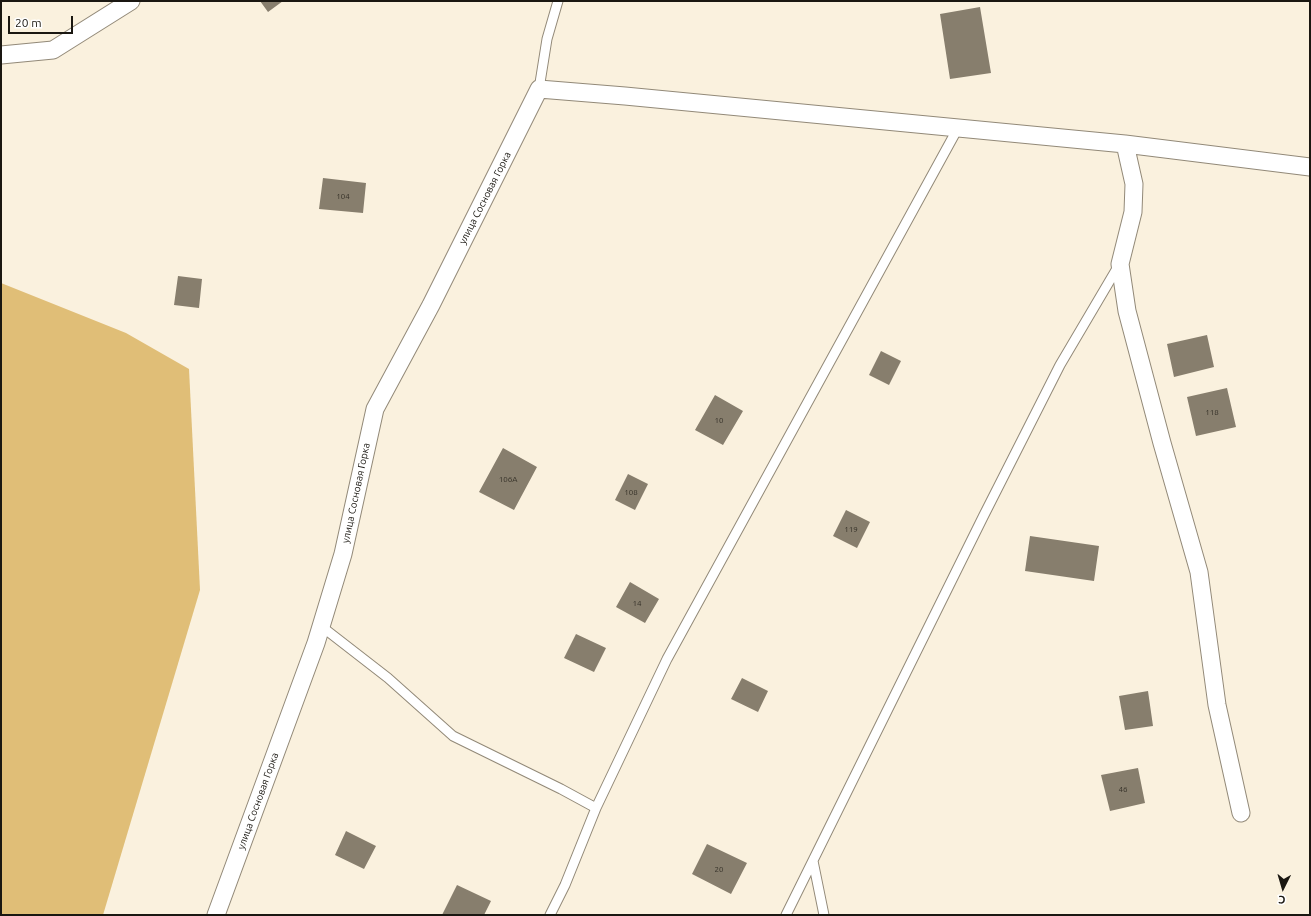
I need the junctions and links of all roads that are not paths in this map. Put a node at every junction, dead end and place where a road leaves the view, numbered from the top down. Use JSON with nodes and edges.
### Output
{"nodes":[{"id":1,"x":131,"y":1,"type":"edge"},
{"id":2,"x":558,"y":1,"type":"edge"},
{"id":3,"x":1,"y":55,"type":"edge"},
{"id":4,"x":539,"y":89,"type":"junction"},
{"id":5,"x":958,"y":128,"type":"junction"},
{"id":6,"x":1125,"y":144,"type":"junction"},
{"id":7,"x":1310,"y":167,"type":"edge"},
{"id":8,"x":1120,"y":264,"type":"junction"},
{"id":9,"x":321,"y":626,"type":"junction"},
{"id":10,"x":596,"y":808,"type":"junction"},
{"id":11,"x":1240,"y":813,"type":"dead end"},
{"id":12,"x":813,"y":861,"type":"junction"},
{"id":13,"x":216,"y":915,"type":"edge"},
{"id":14,"x":550,"y":915,"type":"edge"},
{"id":15,"x":786,"y":915,"type":"edge"},
{"id":16,"x":824,"y":915,"type":"edge"}],
"edges":[{"from":1,"to":3,"type":"street"},
{"from":2,"to":4,"type":"lane"},
{"from":4,"to":5,"type":"street"},
{"from":4,"to":9,"type":"street","name":"улица Сосновая Горка"},
{"from":5,"to":6,"type":"street"},
{"from":5,"to":10,"type":"lane"},
{"from":6,"to":7,"type":"street"},
{"from":6,"to":8,"type":"street"},
{"from":8,"to":11,"type":"street"},
{"from":8,"to":12,"type":"lane"},
{"from":9,"to":10,"type":"lane"},
{"from":9,"to":13,"type":"street","name":"улица Сосновая Горка"},
{"from":10,"to":14,"type":"lane"},
{"from":12,"to":15,"type":"lane"},
{"from":12,"to":16,"type":"lane"}]}
